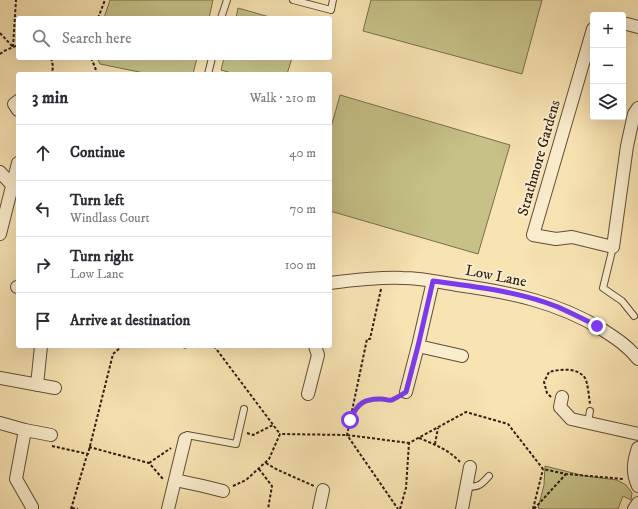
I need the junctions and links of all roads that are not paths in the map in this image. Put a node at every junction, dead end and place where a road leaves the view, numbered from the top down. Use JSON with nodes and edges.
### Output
{"nodes":[{"id":1,"x":227,"y":0,"type":"edge"},
{"id":2,"x":294,"y":0,"type":"edge"},
{"id":3,"x":334,"y":0,"type":"edge"},
{"id":4,"x":222,"y":16,"type":"edge"},
{"id":5,"x":626,"y":24,"type":"edge"},
{"id":6,"x":638,"y":27,"type":"edge"},
{"id":7,"x":590,"y":39,"type":"edge"},
{"id":8,"x":212,"y":60,"type":"edge"},
{"id":9,"x":208,"y":72,"type":"edge"},
{"id":10,"x":638,"y":108,"type":"edge"},
{"id":11,"x":633,"y":146,"type":"edge"},
{"id":12,"x":16,"y":170,"type":"edge"},
{"id":13,"x":0,"y":172,"type":"edge"},
{"id":14,"x":12,"y":185,"type":"junction"},
{"id":15,"x":0,"y":234,"type":"edge"},
{"id":16,"x":613,"y":247,"type":"junction"},
{"id":17,"x":433,"y":281,"type":"junction"},
{"id":18,"x":332,"y":283,"type":"edge"},
{"id":19,"x":634,"y":316,"type":"dead end"},
{"id":20,"x":418,"y":346,"type":"junction"},
{"id":21,"x":41,"y":348,"type":"edge"},
{"id":22,"x":316,"y":348,"type":"edge"},
{"id":23,"x":636,"y":352,"type":"edge"},
{"id":24,"x":462,"y":356,"type":"dead end"},
{"id":25,"x":0,"y":378,"type":"edge"},
{"id":26,"x":37,"y":385,"type":"junction"},
{"id":27,"x":55,"y":388,"type":"dead end"},
{"id":28,"x":406,"y":392,"type":"road end"},
{"id":29,"x":308,"y":394,"type":"dead end"},
{"id":30,"x":561,"y":402,"type":"road end"},
{"id":31,"x":244,"y":409,"type":"dead end"},
{"id":32,"x":0,"y":423,"type":"edge"},
{"id":33,"x":25,"y":430,"type":"junction"},
{"id":34,"x":50,"y":434,"type":"road end"},
{"id":35,"x":638,"y":434,"type":"edge"},
{"id":36,"x":185,"y":439,"type":"joint"},
{"id":37,"x":638,"y":448,"type":"edge"},
{"id":38,"x":470,"y":469,"type":"road end"},
{"id":39,"x":489,"y":476,"type":"dead end"},
{"id":40,"x":637,"y":482,"type":"edge"},
{"id":41,"x":174,"y":485,"type":"junction"},
{"id":42,"x":466,"y":487,"type":"junction"},
{"id":43,"x":323,"y":490,"type":"road end"},
{"id":44,"x":223,"y":491,"type":"road end"},
{"id":45,"x":638,"y":504,"type":"edge"},
{"id":46,"x":32,"y":507,"type":"dead end"},
{"id":47,"x":168,"y":509,"type":"edge"},
{"id":48,"x":319,"y":509,"type":"edge"},
{"id":49,"x":462,"y":509,"type":"edge"},
{"id":50,"x":634,"y":509,"type":"edge"}],
"edges":[{"from":1,"to":4,"type":"lane"},
{"from":2,"to":3,"type":"lane"},
{"from":5,"to":6,"type":"street"},
{"from":7,"to":16,"type":"street","name":"Strathmore Gardens"},
{"from":8,"to":9,"type":"lane"},
{"from":10,"to":11,"type":"street"},
{"from":11,"to":16,"type":"street"},
{"from":12,"to":14,"type":"street"},
{"from":13,"to":14,"type":"street"},
{"from":14,"to":15,"type":"street"},
{"from":16,"to":19,"type":"lane"},
{"from":17,"to":18,"type":"street","name":"Low Lane"},
{"from":17,"to":20,"type":"street"},
{"from":17,"to":23,"type":"street","name":"Low Lane"},
{"from":20,"to":24,"type":"street"},
{"from":20,"to":28,"type":"street"},
{"from":21,"to":26,"type":"street"},
{"from":22,"to":29,"type":"street"},
{"from":25,"to":26,"type":"street"},
{"from":26,"to":27,"type":"street"},
{"from":30,"to":35,"type":"street"},
{"from":31,"to":36,"type":"lane"},
{"from":32,"to":33,"type":"street"},
{"from":33,"to":34,"type":"street"},
{"from":33,"to":46,"type":"street"},
{"from":36,"to":41,"type":"street"},
{"from":37,"to":40,"type":"street"},
{"from":38,"to":42,"type":"street"},
{"from":39,"to":42,"type":"lane"},
{"from":41,"to":44,"type":"street"},
{"from":41,"to":47,"type":"street"},
{"from":42,"to":49,"type":"street"},
{"from":43,"to":48,"type":"street"},
{"from":45,"to":50,"type":"street"}]}
